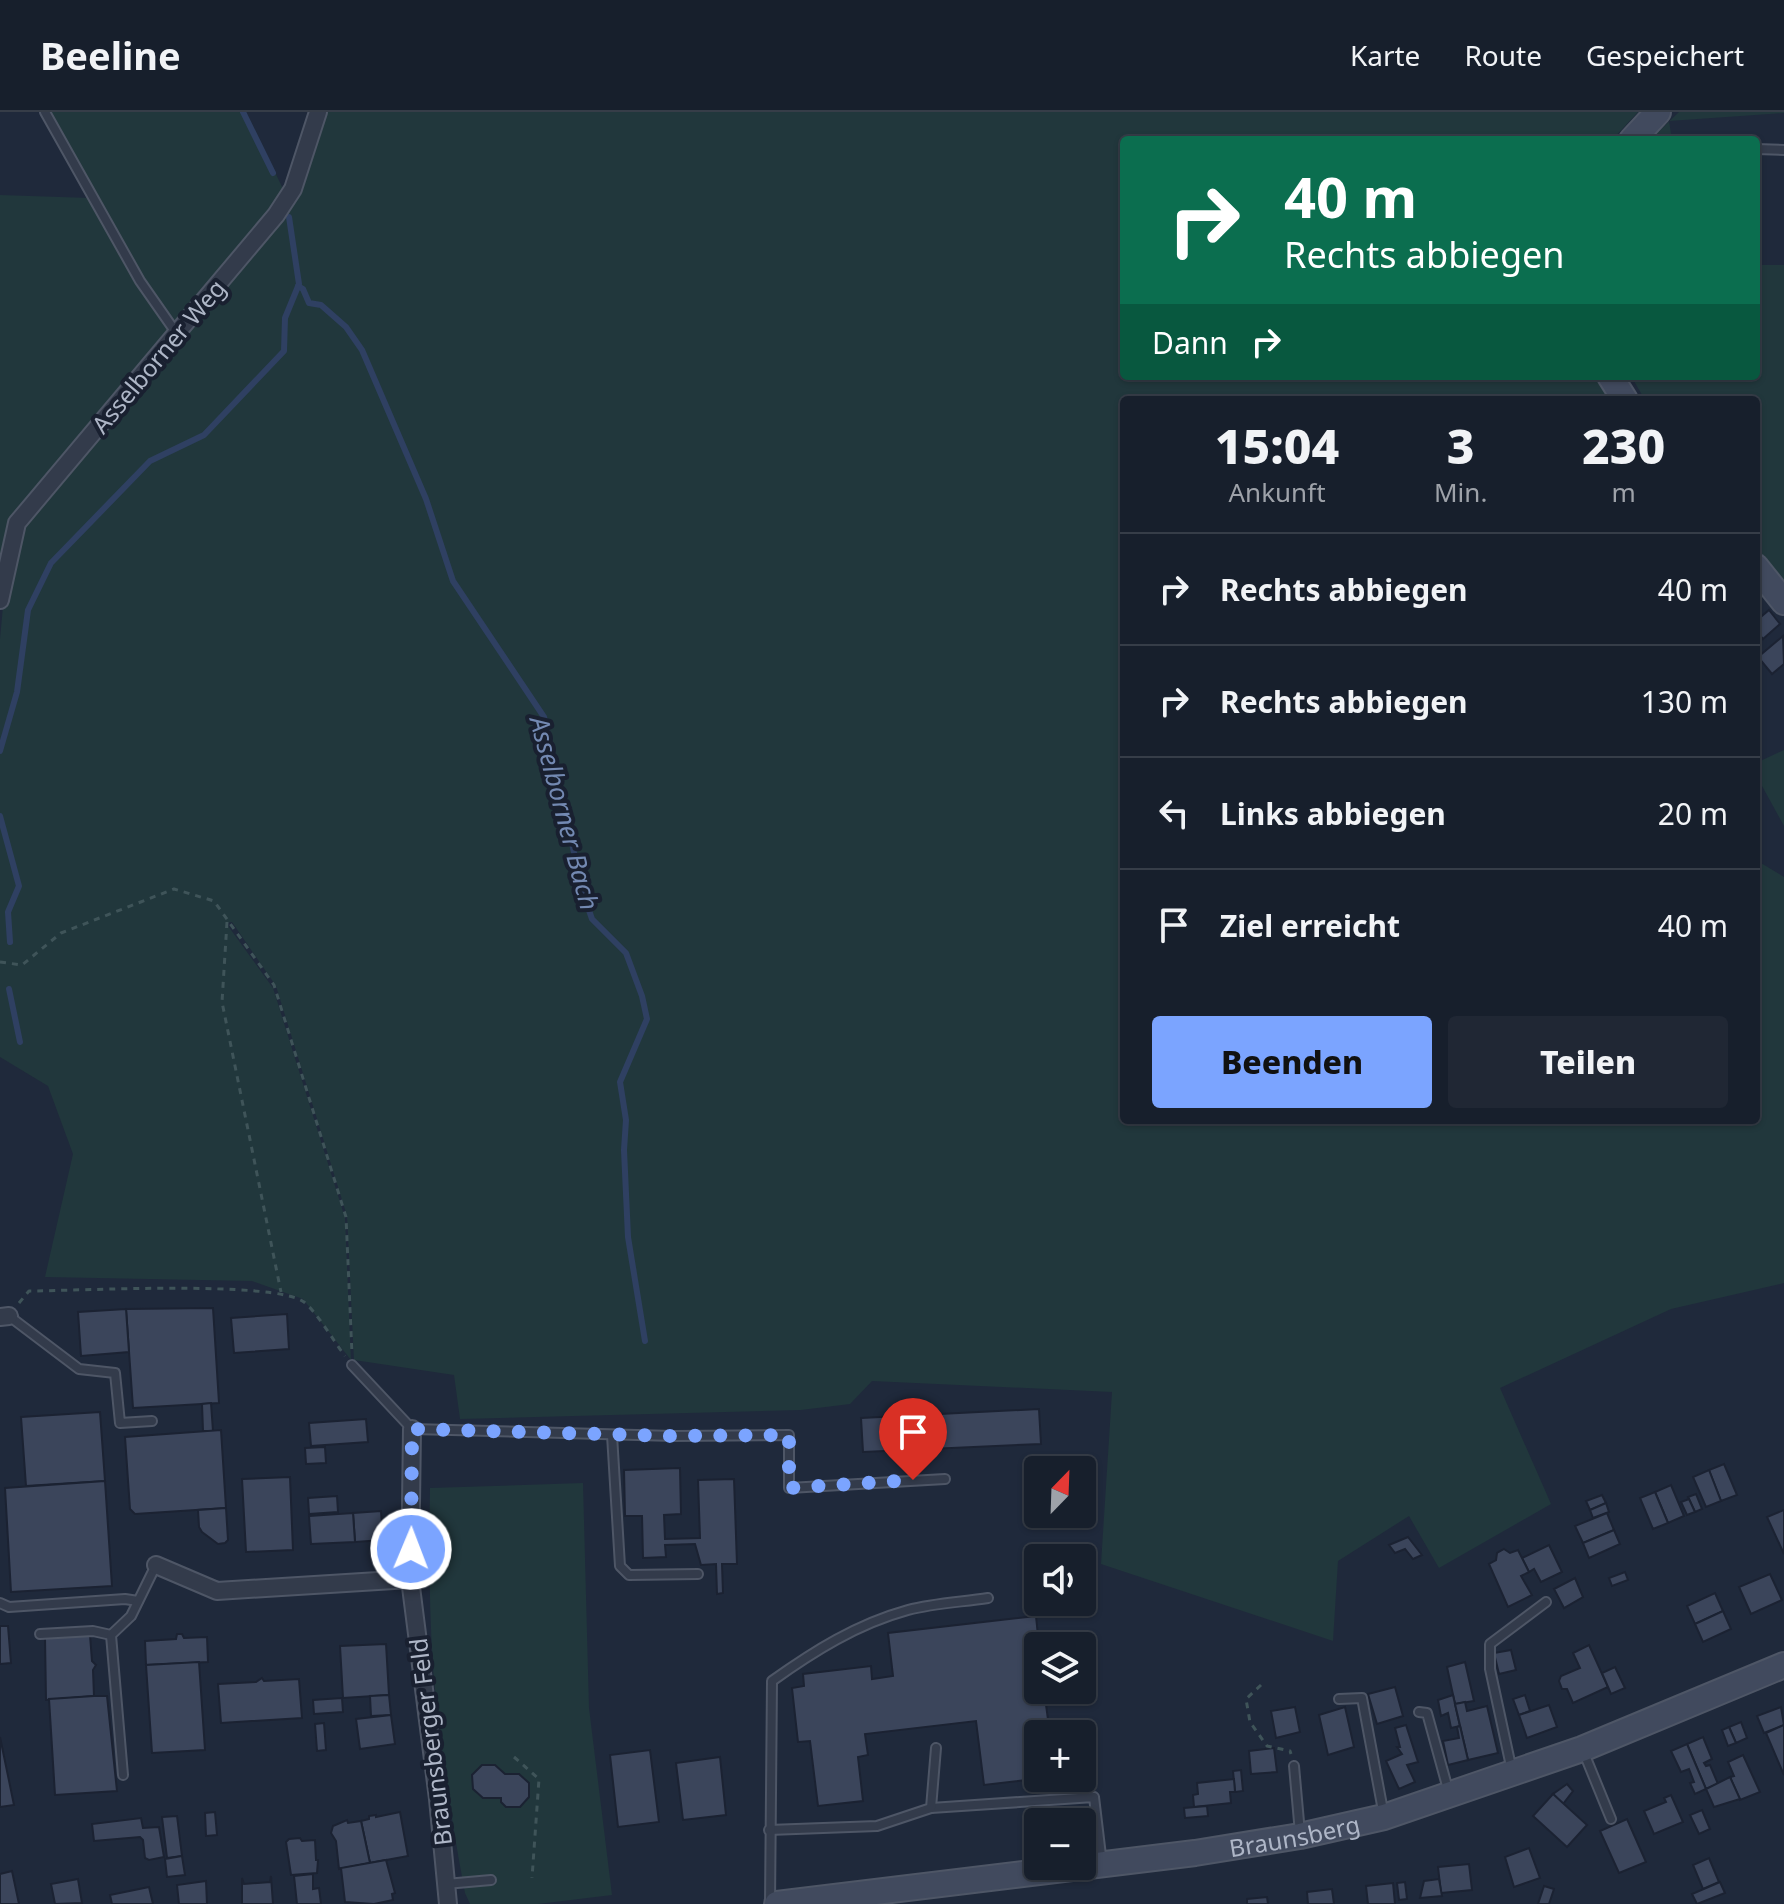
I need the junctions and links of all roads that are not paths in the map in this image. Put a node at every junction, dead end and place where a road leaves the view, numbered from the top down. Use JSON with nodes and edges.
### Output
{"nodes":[{"id":1,"x":45,"y":112,"type":"edge"},
{"id":2,"x":318,"y":112,"type":"edge"},
{"id":3,"x":1658,"y":112,"type":"edge"},
{"id":4,"x":1636,"y":136,"type":"edge"},
{"id":5,"x":1760,"y":149,"type":"edge"},
{"id":6,"x":1784,"y":150,"type":"edge"},
{"id":7,"x":177,"y":334,"type":"junction"},
{"id":8,"x":1760,"y":572,"type":"edge"},
{"id":9,"x":0,"y":600,"type":"edge"},
{"id":10,"x":1784,"y":602,"type":"edge"},
{"id":11,"x":4,"y":1316,"type":"edge"},
{"id":12,"x":352,"y":1365,"type":"road end"},
{"id":13,"x":152,"y":1421,"type":"dead end"},
{"id":14,"x":412,"y":1429,"type":"junction"},
{"id":15,"x":612,"y":1435,"type":"junction"},
{"id":16,"x":945,"y":1479,"type":"dead end"},
{"id":17,"x":156,"y":1565,"type":"joint"},
{"id":18,"x":698,"y":1574,"type":"dead end"},
{"id":19,"x":410,"y":1579,"type":"junction"},
{"id":20,"x":988,"y":1598,"type":"dead end"},
{"id":21,"x":138,"y":1601,"type":"junction"},
{"id":22,"x":1546,"y":1602,"type":"dead end"},
{"id":23,"x":0,"y":1603,"type":"edge"},
{"id":24,"x":40,"y":1634,"type":"dead end"},
{"id":25,"x":111,"y":1635,"type":"junction"},
{"id":26,"x":1784,"y":1665,"type":"edge"},
{"id":27,"x":1339,"y":1699,"type":"dead end"},
{"id":28,"x":1419,"y":1712,"type":"dead end"},
{"id":29,"x":936,"y":1748,"type":"dead end"},
{"id":30,"x":1582,"y":1749,"type":"junction"},
{"id":31,"x":1294,"y":1766,"type":"road end"},
{"id":32,"x":1512,"y":1773,"type":"junction"},
{"id":33,"x":123,"y":1775,"type":"dead end"},
{"id":34,"x":1450,"y":1796,"type":"junction"},
{"id":35,"x":931,"y":1808,"type":"junction"},
{"id":36,"x":1384,"y":1817,"type":"junction"},
{"id":37,"x":1611,"y":1819,"type":"dead end"},
{"id":38,"x":769,"y":1830,"type":"junction"},
{"id":39,"x":1300,"y":1836,"type":"junction"},
{"id":40,"x":1102,"y":1864,"type":"junction"},
{"id":41,"x":491,"y":1880,"type":"dead end"},
{"id":42,"x":446,"y":1884,"type":"junction"},
{"id":43,"x":448,"y":1904,"type":"edge"},
{"id":44,"x":770,"y":1904,"type":"edge"},
{"id":45,"x":777,"y":1904,"type":"edge"}],
"edges":[{"from":1,"to":7,"type":"lane"},
{"from":2,"to":7,"type":"street","name":"Asselborner Weg"},
{"from":3,"to":4,"type":"main road"},
{"from":5,"to":6,"type":"lane"},
{"from":7,"to":9,"type":"street","name":"Asselborner Weg"},
{"from":8,"to":10,"type":"main road"},
{"from":11,"to":13,"type":"lane"},
{"from":12,"to":14,"type":"lane"},
{"from":14,"to":15,"type":"lane"},
{"from":14,"to":19,"type":"street","name":"Braunsberger Feld"},
{"from":15,"to":16,"type":"lane"},
{"from":15,"to":18,"type":"lane"},
{"from":17,"to":19,"type":"street"},
{"from":17,"to":21,"type":"lane"},
{"from":19,"to":42,"type":"street","name":"Braunsberger Feld"},
{"from":20,"to":38,"type":"lane"},
{"from":21,"to":23,"type":"lane"},
{"from":21,"to":25,"type":"lane"},
{"from":22,"to":32,"type":"lane"},
{"from":24,"to":25,"type":"lane"},
{"from":25,"to":33,"type":"lane"},
{"from":26,"to":30,"type":"main road","name":"Braunsberg"},
{"from":27,"to":36,"type":"lane"},
{"from":28,"to":34,"type":"lane"},
{"from":29,"to":35,"type":"lane"},
{"from":30,"to":32,"type":"main road","name":"Braunsberg"},
{"from":30,"to":37,"type":"lane"},
{"from":31,"to":39,"type":"lane"},
{"from":32,"to":34,"type":"main road","name":"Braunsberg"},
{"from":34,"to":36,"type":"main road","name":"Braunsberg"},
{"from":35,"to":38,"type":"lane"},
{"from":35,"to":40,"type":"lane"},
{"from":36,"to":39,"type":"main road","name":"Braunsberg"},
{"from":38,"to":44,"type":"lane"},
{"from":39,"to":40,"type":"main road","name":"Braunsberg"},
{"from":40,"to":45,"type":"main road","name":"Braunsberg"},
{"from":41,"to":42,"type":"lane"},
{"from":42,"to":43,"type":"street","name":"Braunsberger Feld"}]}
